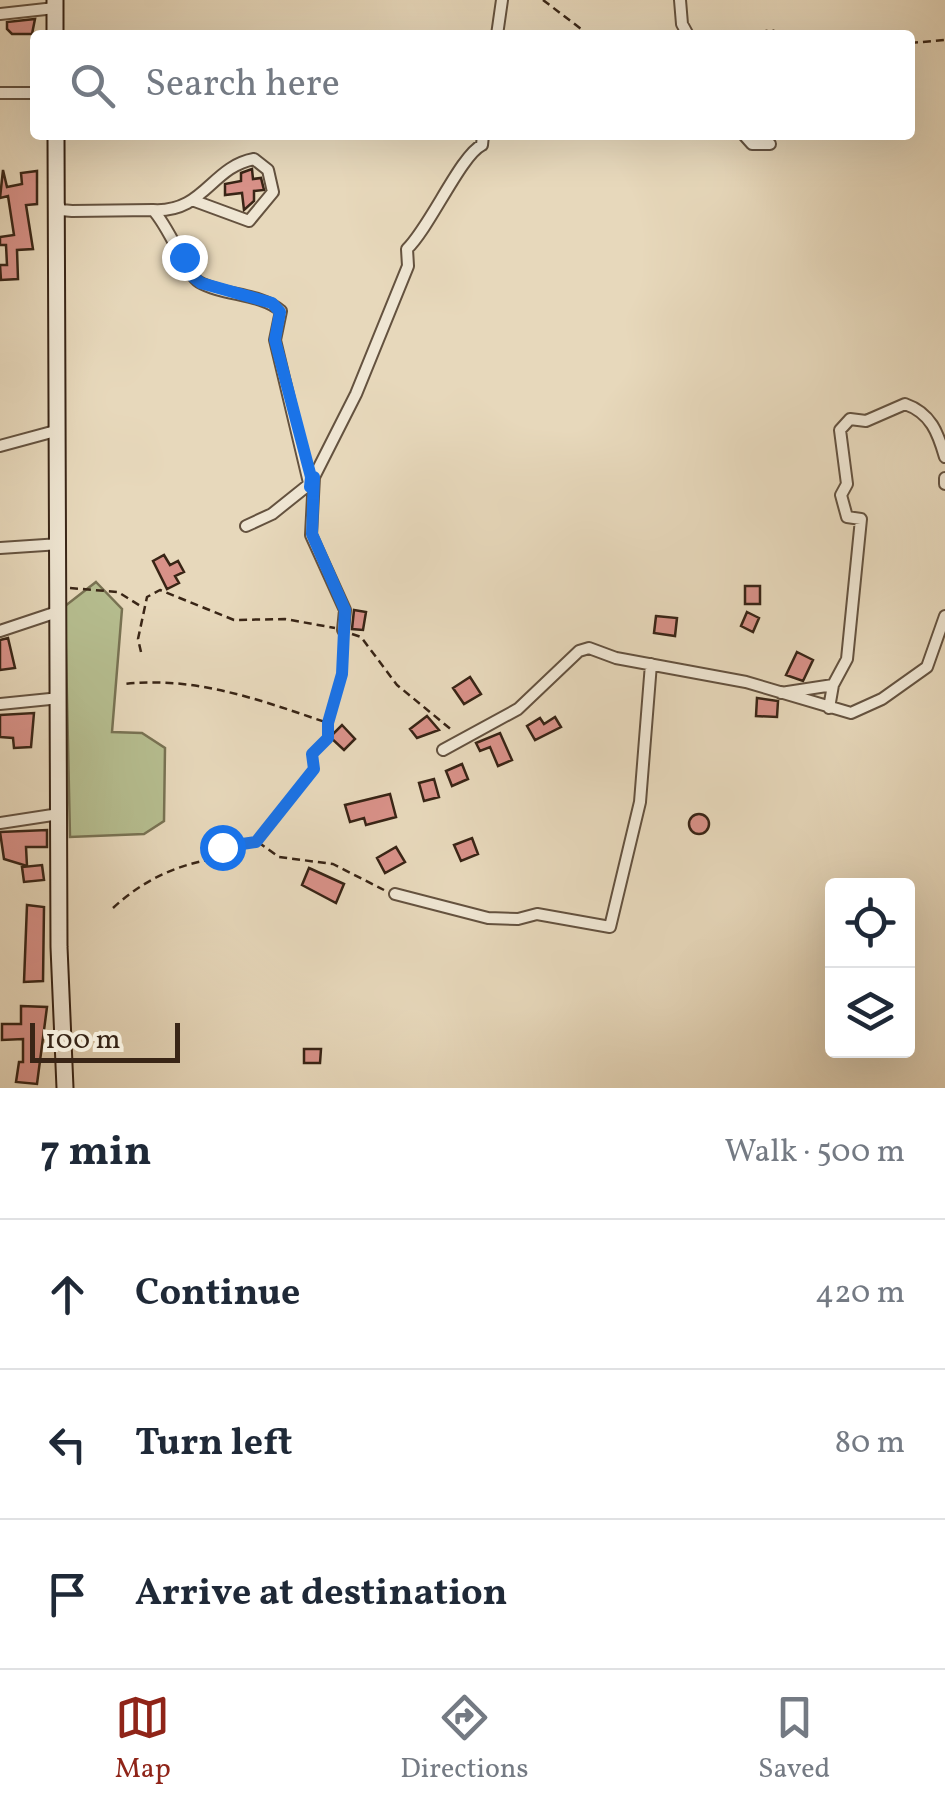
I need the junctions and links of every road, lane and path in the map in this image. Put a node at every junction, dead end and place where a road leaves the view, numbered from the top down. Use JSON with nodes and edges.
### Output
{"nodes":[{"id":1,"x":502,"y":0,"type":"edge"},
{"id":2,"x":543,"y":0,"type":"edge"},
{"id":3,"x":680,"y":0,"type":"edge"},
{"id":4,"x":55,"y":4,"type":"edge"},
{"id":5,"x":0,"y":14,"type":"edge"},
{"id":6,"x":55,"y":30,"type":"edge"},
{"id":7,"x":498,"y":30,"type":"edge"},
{"id":8,"x":582,"y":30,"type":"edge"},
{"id":9,"x":685,"y":30,"type":"edge"},
{"id":10,"x":945,"y":40,"type":"edge"},
{"id":11,"x":915,"y":43,"type":"edge"},
{"id":12,"x":0,"y":93,"type":"edge"},
{"id":13,"x":30,"y":93,"type":"edge"},
{"id":14,"x":56,"y":140,"type":"edge"},
{"id":15,"x":482,"y":140,"type":"edge"},
{"id":16,"x":748,"y":140,"type":"edge"},
{"id":17,"x":770,"y":144,"type":"dead end"},
{"id":18,"x":192,"y":200,"type":"junction"},
{"id":19,"x":58,"y":202,"type":"junction"},
{"id":20,"x":153,"y":210,"type":"junction"},
{"id":21,"x":60,"y":430,"type":"junction"},
{"id":22,"x":0,"y":446,"type":"edge"},
{"id":23,"x":945,"y":457,"type":"edge"},
{"id":24,"x":312,"y":482,"type":"junction"},
{"id":25,"x":246,"y":526,"type":"dead end"},
{"id":26,"x":60,"y":544,"type":"junction"},
{"id":27,"x":0,"y":548,"type":"edge"},
{"id":28,"x":60,"y":585,"type":"junction"},
{"id":29,"x":144,"y":608,"type":"junction"},
{"id":30,"x":60,"y":611,"type":"junction"},
{"id":31,"x":945,"y":616,"type":"edge"},
{"id":32,"x":343,"y":630,"type":"junction"},
{"id":33,"x":0,"y":631,"type":"edge"},
{"id":34,"x":141,"y":652,"type":"dead end"},
{"id":35,"x":650,"y":664,"type":"junction"},
{"id":36,"x":125,"y":684,"type":"dead end"},
{"id":37,"x":833,"y":685,"type":"junction"},
{"id":38,"x":780,"y":693,"type":"junction"},
{"id":39,"x":61,"y":698,"type":"junction"},
{"id":40,"x":0,"y":704,"type":"edge"},
{"id":41,"x":829,"y":708,"type":"junction"},
{"id":42,"x":328,"y":723,"type":"junction"},
{"id":43,"x":463,"y":739,"type":"junction"},
{"id":44,"x":443,"y":750,"type":"dead end"},
{"id":45,"x":59,"y":814,"type":"junction"},
{"id":46,"x":0,"y":822,"type":"edge"},
{"id":47,"x":256,"y":842,"type":"junction"},
{"id":48,"x":395,"y":894,"type":"joint"},
{"id":49,"x":113,"y":908,"type":"dead end"},
{"id":50,"x":64,"y":1088,"type":"edge"}],
"edges":[{"from":1,"to":7,"type":"street"},
{"from":2,"to":8,"type":"path"},
{"from":3,"to":9,"type":"street"},
{"from":4,"to":5,"type":"street"},
{"from":4,"to":6,"type":"main road"},
{"from":10,"to":11,"type":"path"},
{"from":12,"to":13,"type":"street"},
{"from":14,"to":19,"type":"main road"},
{"from":15,"to":24,"type":"street"},
{"from":16,"to":17,"type":"street"},
{"from":18,"to":18,"type":"street"},
{"from":18,"to":20,"type":"street"},
{"from":19,"to":20,"type":"street"},
{"from":19,"to":21,"type":"main road"},
{"from":20,"to":24,"type":"street"},
{"from":21,"to":22,"type":"street"},
{"from":21,"to":26,"type":"main road"},
{"from":23,"to":37,"type":"street"},
{"from":24,"to":25,"type":"street"},
{"from":24,"to":32,"type":"street"},
{"from":26,"to":27,"type":"street"},
{"from":26,"to":28,"type":"main road"},
{"from":28,"to":29,"type":"path"},
{"from":28,"to":30,"type":"main road"},
{"from":29,"to":32,"type":"path"},
{"from":29,"to":34,"type":"path"},
{"from":30,"to":33,"type":"street"},
{"from":30,"to":39,"type":"main road"},
{"from":31,"to":41,"type":"street"},
{"from":32,"to":42,"type":"path"},
{"from":32,"to":43,"type":"path"},
{"from":35,"to":38,"type":"street"},
{"from":35,"to":43,"type":"street"},
{"from":35,"to":48,"type":"street"},
{"from":36,"to":42,"type":"path"},
{"from":37,"to":38,"type":"street"},
{"from":37,"to":41,"type":"street"},
{"from":38,"to":41,"type":"street"},
{"from":39,"to":40,"type":"street"},
{"from":39,"to":45,"type":"main road"},
{"from":42,"to":47,"type":"path"},
{"from":43,"to":44,"type":"street"},
{"from":45,"to":46,"type":"street"},
{"from":45,"to":50,"type":"main road"},
{"from":47,"to":48,"type":"path"},
{"from":47,"to":49,"type":"path"}]}
